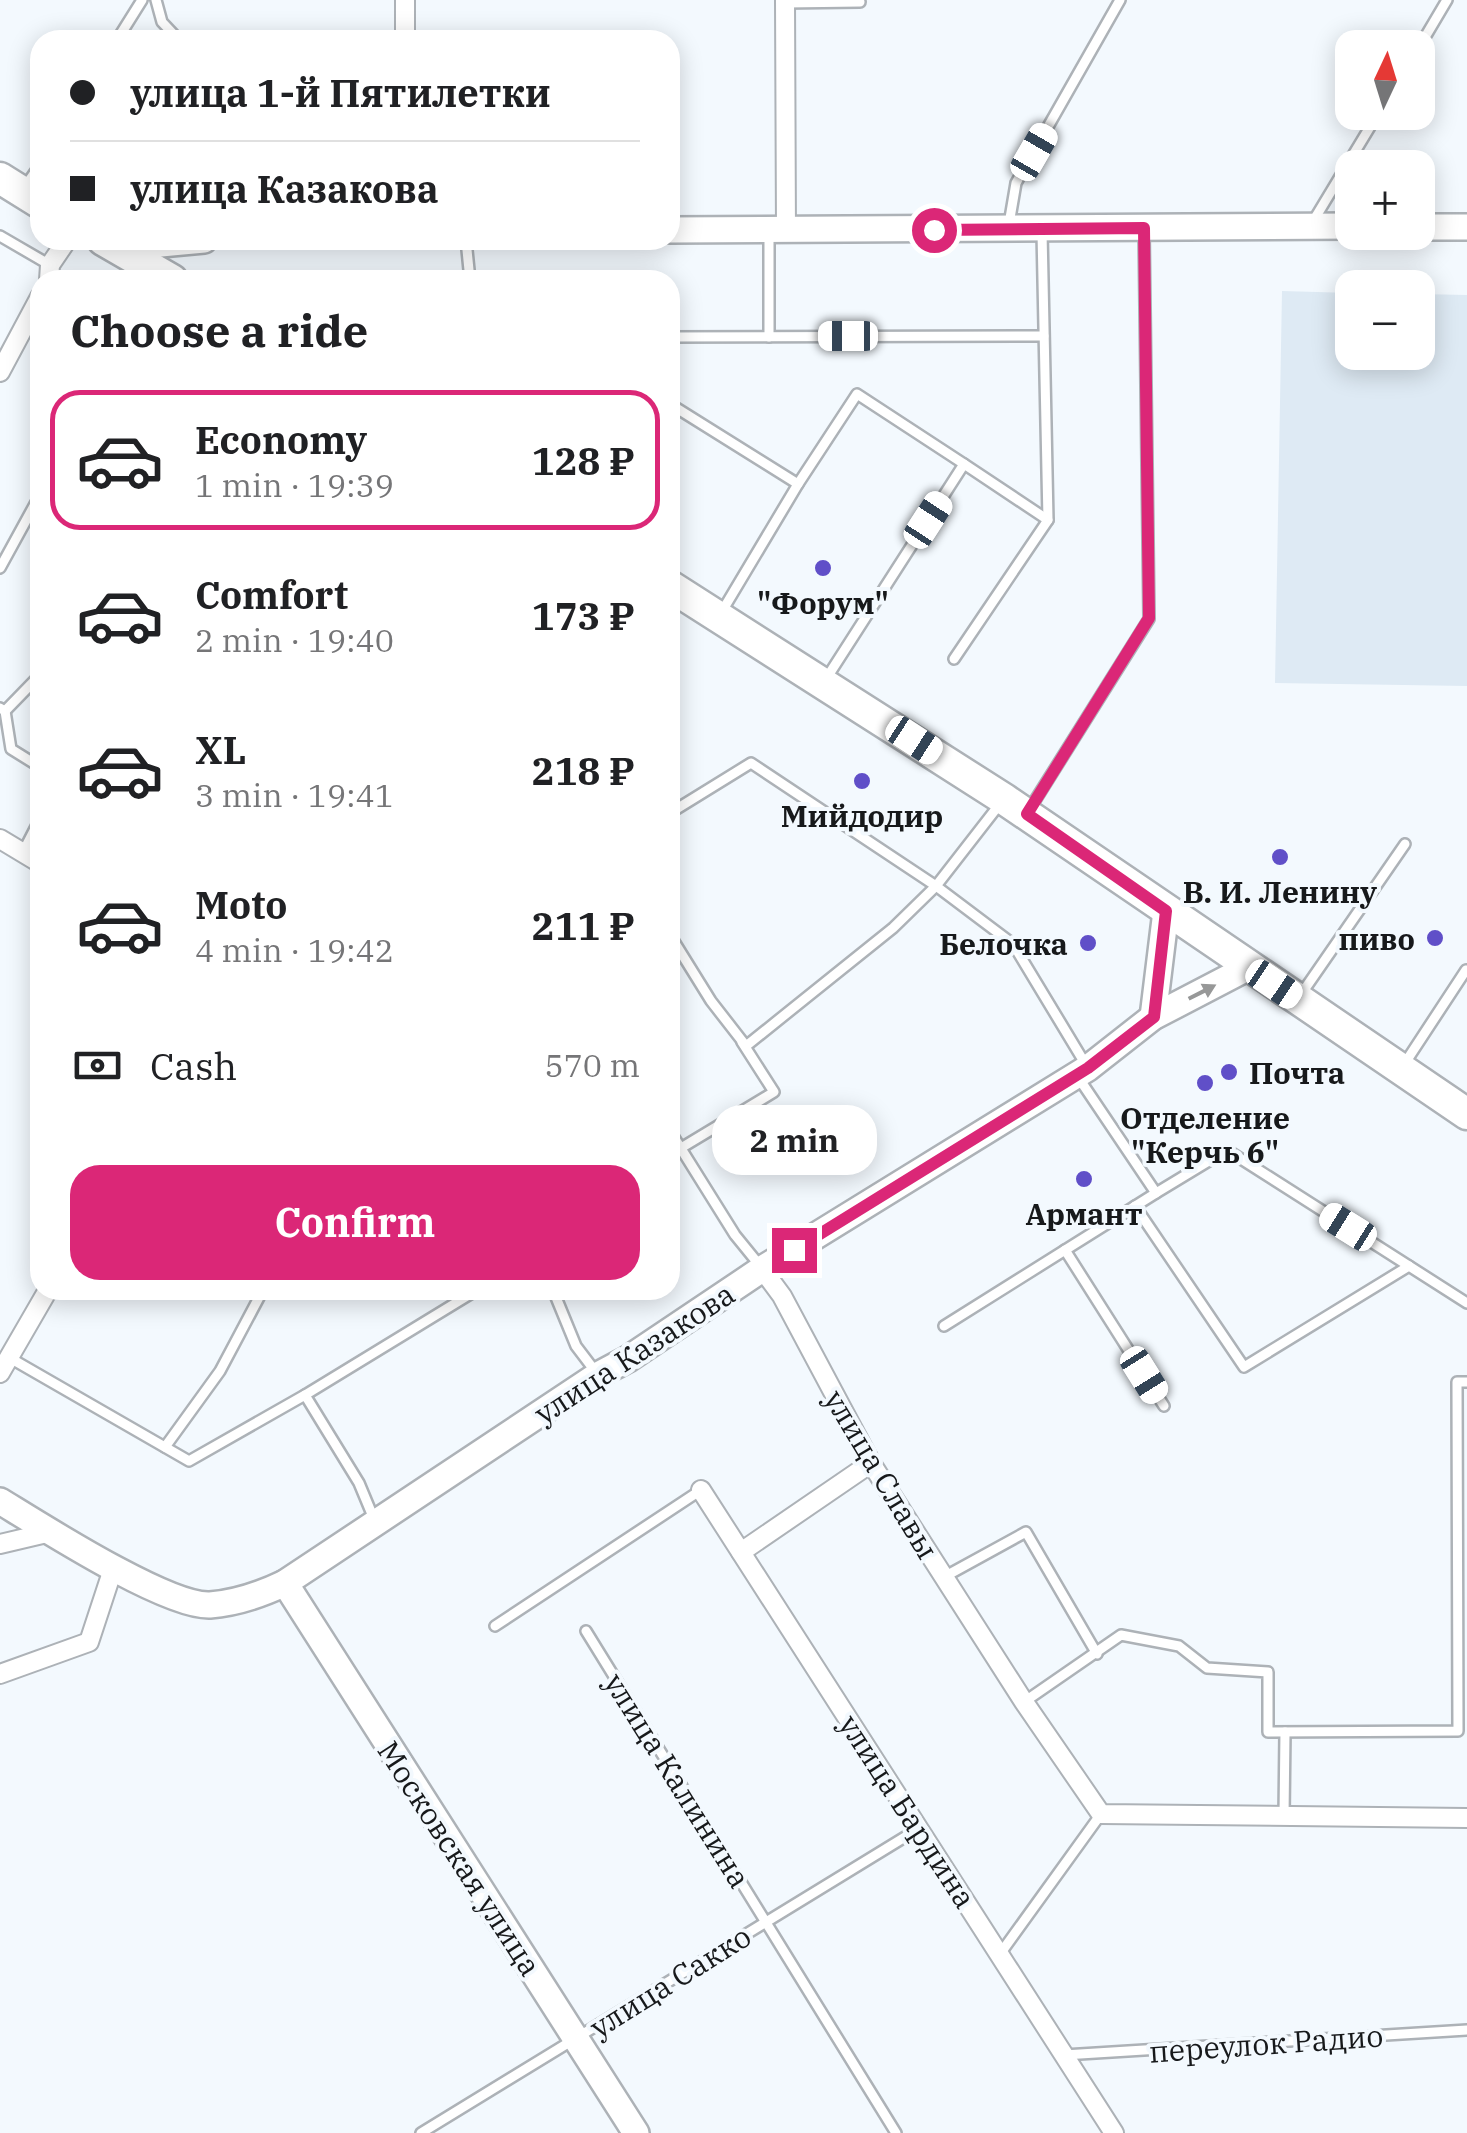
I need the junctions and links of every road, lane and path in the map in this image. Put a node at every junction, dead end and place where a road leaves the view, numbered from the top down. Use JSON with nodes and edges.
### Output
{"nodes":[{"id":1,"x":142,"y":0,"type":"edge"},
{"id":2,"x":156,"y":0,"type":"edge"},
{"id":3,"x":405,"y":0,"type":"edge"},
{"id":4,"x":1120,"y":0,"type":"edge"},
{"id":5,"x":1447,"y":0,"type":"edge"},
{"id":6,"x":785,"y":2,"type":"edge"},
{"id":7,"x":860,"y":2,"type":"edge"},
{"id":8,"x":123,"y":30,"type":"edge"},
{"id":9,"x":170,"y":30,"type":"edge"},
{"id":10,"x":404,"y":30,"type":"edge"},
{"id":11,"x":1429,"y":30,"type":"edge"},
{"id":12,"x":1368,"y":130,"type":"edge"},
{"id":13,"x":1310,"y":226,"type":"junction"},
{"id":14,"x":1335,"y":226,"type":"edge"},
{"id":15,"x":1435,"y":226,"type":"edge"},
{"id":16,"x":1467,"y":227,"type":"edge"},
{"id":17,"x":1144,"y":228,"type":"junction"},
{"id":18,"x":1008,"y":229,"type":"junction"},
{"id":19,"x":1042,"y":229,"type":"junction"},
{"id":20,"x":680,"y":230,"type":"edge"},
{"id":21,"x":778,"y":231,"type":"junction"},
{"id":22,"x":0,"y":236,"type":"edge"},
{"id":23,"x":121,"y":250,"type":"edge"},
{"id":24,"x":46,"y":270,"type":"edge"},
{"id":25,"x":155,"y":270,"type":"edge"},
{"id":26,"x":30,"y":316,"type":"edge"},
{"id":27,"x":1044,"y":336,"type":"junction"},
{"id":28,"x":680,"y":337,"type":"edge"},
{"id":29,"x":770,"y":337,"type":"junction"},
{"id":30,"x":0,"y":372,"type":"edge"},
{"id":31,"x":680,"y":410,"type":"edge"},
{"id":32,"x":964,"y":464,"type":"junction"},
{"id":33,"x":798,"y":484,"type":"junction"},
{"id":34,"x":30,"y":514,"type":"edge"},
{"id":35,"x":1048,"y":520,"type":"junction"},
{"id":36,"x":0,"y":568,"type":"edge"},
{"id":37,"x":680,"y":592,"type":"edge"},
{"id":38,"x":718,"y":617,"type":"junction"},
{"id":39,"x":954,"y":659,"type":"dead end"},
{"id":40,"x":824,"y":682,"type":"junction"},
{"id":41,"x":30,"y":684,"type":"edge"},
{"id":42,"x":2,"y":710,"type":"edge"},
{"id":43,"x":30,"y":761,"type":"edge"},
{"id":44,"x":1015,"y":806,"type":"junction"},
{"id":45,"x":680,"y":808,"type":"edge"},
{"id":46,"x":30,"y":838,"type":"edge"},
{"id":47,"x":0,"y":839,"type":"edge"},
{"id":48,"x":1405,"y":844,"type":"dead end"},
{"id":49,"x":23,"y":852,"type":"junction"},
{"id":50,"x":30,"y":857,"type":"edge"},
{"id":51,"x":936,"y":886,"type":"junction"},
{"id":52,"x":1166,"y":911,"type":"junction"},
{"id":53,"x":680,"y":952,"type":"edge"},
{"id":54,"x":1250,"y":967,"type":"junction"},
{"id":55,"x":1466,"y":970,"type":"edge"},
{"id":56,"x":1298,"y":1000,"type":"junction"},
{"id":57,"x":1154,"y":1017,"type":"junction"},
{"id":58,"x":740,"y":1038,"type":"junction"},
{"id":59,"x":1401,"y":1069,"type":"junction"},
{"id":60,"x":1082,"y":1071,"type":"junction"},
{"id":61,"x":1467,"y":1114,"type":"edge"},
{"id":62,"x":680,"y":1148,"type":"joint"},
{"id":63,"x":1156,"y":1193,"type":"junction"},
{"id":64,"x":1136,"y":1206,"type":"junction"},
{"id":65,"x":1066,"y":1250,"type":"junction"},
{"id":66,"x":1409,"y":1266,"type":"junction"},
{"id":67,"x":762,"y":1270,"type":"junction"},
{"id":68,"x":42,"y":1300,"type":"edge"},
{"id":69,"x":258,"y":1300,"type":"edge"},
{"id":70,"x":461,"y":1300,"type":"edge"},
{"id":71,"x":557,"y":1300,"type":"edge"},
{"id":72,"x":1467,"y":1303,"type":"edge"},
{"id":73,"x":944,"y":1326,"type":"dead end"},
{"id":74,"x":5,"y":1365,"type":"edge"},
{"id":75,"x":598,"y":1375,"type":"junction"},
{"id":76,"x":1467,"y":1382,"type":"edge"},
{"id":77,"x":305,"y":1395,"type":"junction"},
{"id":78,"x":1164,"y":1406,"type":"dead end"},
{"id":79,"x":164,"y":1447,"type":"junction"},
{"id":80,"x":871,"y":1463,"type":"junction"},
{"id":81,"x":701,"y":1490,"type":"joint"},
{"id":82,"x":0,"y":1501,"type":"edge"},
{"id":83,"x":375,"y":1522,"type":"junction"},
{"id":84,"x":51,"y":1532,"type":"junction"},
{"id":85,"x":0,"y":1544,"type":"edge"},
{"id":86,"x":741,"y":1552,"type":"junction"},
{"id":87,"x":114,"y":1566,"type":"junction"},
{"id":88,"x":944,"y":1577,"type":"junction"},
{"id":89,"x":286,"y":1583,"type":"junction"},
{"id":90,"x":495,"y":1626,"type":"dead end"},
{"id":91,"x":586,"y":1631,"type":"dead end"},
{"id":92,"x":1097,"y":1654,"type":"junction"},
{"id":93,"x":1462,"y":1666,"type":"edge"},
{"id":94,"x":0,"y":1674,"type":"edge"},
{"id":95,"x":1024,"y":1702,"type":"junction"},
{"id":96,"x":1285,"y":1732,"type":"junction"},
{"id":97,"x":1100,"y":1814,"type":"junction"},
{"id":98,"x":1284,"y":1816,"type":"junction"},
{"id":99,"x":1467,"y":1818,"type":"edge"},
{"id":100,"x":919,"y":1828,"type":"junction"},
{"id":101,"x":766,"y":1922,"type":"junction"},
{"id":102,"x":1000,"y":1954,"type":"junction"},
{"id":103,"x":1467,"y":2030,"type":"edge"},
{"id":104,"x":576,"y":2038,"type":"junction"},
{"id":105,"x":1064,"y":2055,"type":"junction"},
{"id":106,"x":421,"y":2133,"type":"edge"},
{"id":107,"x":636,"y":2133,"type":"edge"},
{"id":108,"x":896,"y":2133,"type":"edge"},
{"id":109,"x":1114,"y":2133,"type":"edge"}],
"edges":[{"from":1,"to":8,"type":"lane"},
{"from":2,"to":9,"type":"lane"},
{"from":3,"to":10,"type":"street"},
{"from":4,"to":18,"type":"lane"},
{"from":5,"to":11,"type":"lane"},
{"from":6,"to":7,"type":"lane"},
{"from":6,"to":21,"type":"street"},
{"from":12,"to":13,"type":"lane"},
{"from":13,"to":14,"type":"main road"},
{"from":13,"to":17,"type":"main road"},
{"from":15,"to":16,"type":"main road"},
{"from":17,"to":19,"type":"main road"},
{"from":17,"to":44,"type":"lane"},
{"from":18,"to":19,"type":"main road"},
{"from":18,"to":21,"type":"main road"},
{"from":19,"to":27,"type":"lane"},
{"from":20,"to":21,"type":"main road"},
{"from":21,"to":29,"type":"lane"},
{"from":22,"to":24,"type":"lane"},
{"from":23,"to":25,"type":"main road"},
{"from":26,"to":30,"type":"street"},
{"from":27,"to":29,"type":"lane"},
{"from":27,"to":35,"type":"lane"},
{"from":28,"to":29,"type":"lane"},
{"from":31,"to":33,"type":"lane"},
{"from":32,"to":33,"type":"lane"},
{"from":32,"to":35,"type":"lane"},
{"from":32,"to":40,"type":"lane"},
{"from":33,"to":38,"type":"lane"},
{"from":34,"to":36,"type":"lane"},
{"from":35,"to":39,"type":"lane"},
{"from":37,"to":38,"type":"main road"},
{"from":38,"to":40,"type":"main road"},
{"from":40,"to":44,"type":"main road"},
{"from":41,"to":42,"type":"lane"},
{"from":42,"to":43,"type":"lane"},
{"from":44,"to":51,"type":"lane"},
{"from":44,"to":52,"type":"main road"},
{"from":45,"to":51,"type":"lane"},
{"from":46,"to":49,"type":"lane"},
{"from":47,"to":49,"type":"street"},
{"from":48,"to":56,"type":"lane"},
{"from":49,"to":50,"type":"street"},
{"from":51,"to":58,"type":"lane"},
{"from":51,"to":60,"type":"lane"},
{"from":52,"to":54,"type":"main road"},
{"from":52,"to":57,"type":"main road"},
{"from":53,"to":58,"type":"lane"},
{"from":54,"to":56,"type":"main road"},
{"from":57,"to":54,"type":"main road","name":"улица Казакова","one_way":true},
{"from":55,"to":59,"type":"lane"},
{"from":56,"to":59,"type":"main road"},
{"from":57,"to":60,"type":"main road","name":"улица Казакова"},
{"from":58,"to":62,"type":"lane"},
{"from":59,"to":61,"type":"main road"},
{"from":60,"to":63,"type":"lane"},
{"from":60,"to":67,"type":"main road","name":"улица Казакова"},
{"from":62,"to":67,"type":"lane","name":"улица Славы"},
{"from":63,"to":64,"type":"lane"},
{"from":63,"to":66,"type":"lane"},
{"from":64,"to":65,"type":"lane"},
{"from":64,"to":66,"type":"lane"},
{"from":65,"to":73,"type":"lane"},
{"from":65,"to":78,"type":"lane"},
{"from":66,"to":72,"type":"lane"},
{"from":67,"to":75,"type":"main road","name":"улица Казакова"},
{"from":67,"to":80,"type":"street","name":"улица Славы"},
{"from":68,"to":74,"type":"street"},
{"from":69,"to":79,"type":"lane"},
{"from":70,"to":77,"type":"lane"},
{"from":71,"to":75,"type":"lane"},
{"from":74,"to":79,"type":"lane"},
{"from":75,"to":83,"type":"main road","name":"улица Казакова"},
{"from":76,"to":93,"type":"lane"},
{"from":77,"to":79,"type":"lane"},
{"from":77,"to":83,"type":"lane"},
{"from":80,"to":86,"type":"street"},
{"from":80,"to":88,"type":"street","name":"улица Славы"},
{"from":81,"to":86,"type":"street","name":"улица Бардина"},
{"from":81,"to":90,"type":"lane"},
{"from":82,"to":84,"type":"main road"},
{"from":83,"to":89,"type":"main road","name":"улица Казакова"},
{"from":84,"to":85,"type":"street"},
{"from":84,"to":87,"type":"main road"},
{"from":86,"to":100,"type":"street","name":"улица Бардина"},
{"from":87,"to":89,"type":"main road","name":"улица Казакова"},
{"from":87,"to":94,"type":"street"},
{"from":88,"to":92,"type":"lane"},
{"from":88,"to":95,"type":"street","name":"улица Славы"},
{"from":89,"to":104,"type":"main road","name":"Московская улица"},
{"from":91,"to":101,"type":"lane","name":"улица Калинина"},
{"from":92,"to":95,"type":"lane"},
{"from":92,"to":96,"type":"lane"},
{"from":93,"to":96,"type":"lane"},
{"from":95,"to":97,"type":"street","name":"улица Славы"},
{"from":96,"to":98,"type":"lane"},
{"from":97,"to":98,"type":"street"},
{"from":97,"to":102,"type":"lane"},
{"from":98,"to":99,"type":"street"},
{"from":100,"to":101,"type":"lane","name":"улица Сакко"},
{"from":100,"to":102,"type":"street","name":"улица Бардина"},
{"from":101,"to":104,"type":"lane","name":"улица Сакко"},
{"from":101,"to":108,"type":"lane","name":"улица Калинина"},
{"from":102,"to":105,"type":"street","name":"улица Бардина"},
{"from":103,"to":105,"type":"lane","name":"переулок Радио"},
{"from":104,"to":106,"type":"lane","name":"улица Сакко"},
{"from":104,"to":107,"type":"main road","name":"Московская улица"},
{"from":105,"to":109,"type":"street","name":"улица Бардина"}]}
